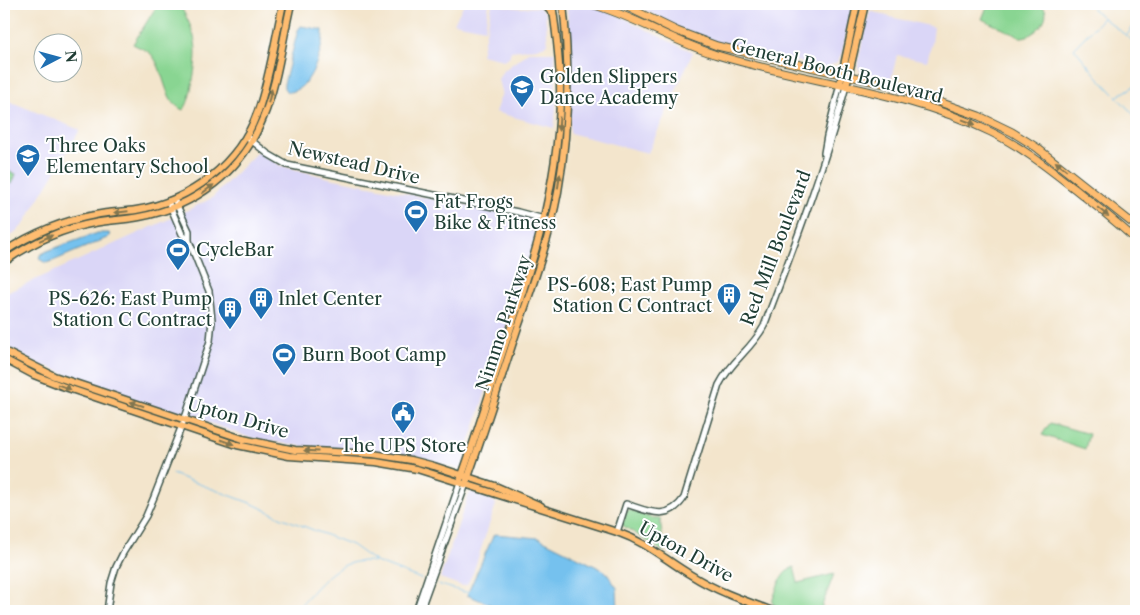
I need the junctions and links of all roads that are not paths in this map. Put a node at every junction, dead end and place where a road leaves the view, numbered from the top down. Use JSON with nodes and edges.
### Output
{"nodes":[{"id":1,"x":283,"y":4,"type":"edge"},
{"id":2,"x":291,"y":4,"type":"edge"},
{"id":3,"x":544,"y":4,"type":"edge"},
{"id":4,"x":552,"y":4,"type":"edge"},
{"id":5,"x":563,"y":4,"type":"edge"},
{"id":6,"x":591,"y":4,"type":"edge"},
{"id":7,"x":621,"y":4,"type":"edge"},
{"id":8,"x":857,"y":4,"type":"edge"},
{"id":9,"x":865,"y":4,"type":"edge"},
{"id":10,"x":554,"y":16,"type":"junction"},
{"id":11,"x":670,"y":38,"type":"junction"},
{"id":12,"x":705,"y":41,"type":"junction"},
{"id":13,"x":845,"y":75,"type":"junction"},
{"id":14,"x":843,"y":85,"type":"junction"},
{"id":15,"x":246,"y":136,"type":"junction"},
{"id":16,"x":252,"y":141,"type":"junction"},
{"id":17,"x":171,"y":200,"type":"junction"},
{"id":18,"x":178,"y":206,"type":"junction"},
{"id":19,"x":171,"y":209,"type":"junction"},
{"id":20,"x":548,"y":219,"type":"junction"},
{"id":21,"x":1136,"y":226,"type":"edge"},
{"id":22,"x":1136,"y":240,"type":"edge"},
{"id":23,"x":189,"y":241,"type":"junction"},
{"id":24,"x":4,"y":252,"type":"edge"},
{"id":25,"x":4,"y":262,"type":"edge"},
{"id":26,"x":4,"y":351,"type":"edge"},
{"id":27,"x":4,"y":359,"type":"edge"},
{"id":28,"x":183,"y":423,"type":"junction"},
{"id":29,"x":464,"y":479,"type":"junction"},
{"id":30,"x":617,"y":532,"type":"junction"},
{"id":31,"x":107,"y":611,"type":"edge"},
{"id":32,"x":416,"y":611,"type":"edge"},
{"id":33,"x":420,"y":611,"type":"edge"},
{"id":34,"x":773,"y":611,"type":"edge"}],
"edges":[{"from":1,"to":15,"type":"main road"},
{"from":16,"to":2,"type":"main road","one_way":true},
{"from":3,"to":10,"type":"main road"},
{"from":4,"to":10,"type":"main road","name":"Nimmo Parkway"},
{"from":20,"to":5,"type":"main road","name":"Nimmo Parkway","one_way":true},
{"from":6,"to":11,"type":"highway","name":"General Booth Boulevard"},
{"from":7,"to":12,"type":"highway","name":"General Booth Boulevard"},
{"from":8,"to":13,"type":"main road"},
{"from":9,"to":13,"type":"main road"},
{"from":10,"to":20,"type":"main road","name":"Nimmo Parkway","one_way":true},
{"from":11,"to":12,"type":"highway"},
{"from":11,"to":14,"type":"highway","name":"General Booth Boulevard"},
{"from":12,"to":13,"type":"highway","name":"General Booth Boulevard"},
{"from":13,"to":14,"type":"main road"},
{"from":21,"to":13,"type":"highway","name":"General Booth Boulevard","one_way":true},
{"from":14,"to":22,"type":"highway","name":"General Booth Boulevard","one_way":true},
{"from":14,"to":30,"type":"street","name":"Red Mill Boulevard"},
{"from":15,"to":16,"type":"street","name":"Newstead Drive"},
{"from":15,"to":17,"type":"main road"},
{"from":18,"to":16,"type":"main road","one_way":true},
{"from":16,"to":20,"type":"street","name":"Newstead Drive"},
{"from":17,"to":18,"type":"street"},
{"from":17,"to":19,"type":"street"},
{"from":17,"to":24,"type":"main road","one_way":true},
{"from":18,"to":19,"type":"main road"},
{"from":18,"to":23,"type":"street"},
{"from":19,"to":23,"type":"street"},
{"from":25,"to":19,"type":"main road","one_way":true},
{"from":20,"to":29,"type":"main road","name":"Nimmo Parkway"},
{"from":23,"to":28,"type":"street"},
{"from":28,"to":26,"type":"main road","name":"Upton Drive","one_way":true},
{"from":27,"to":28,"type":"main road","name":"Upton Drive","one_way":true},
{"from":28,"to":29,"type":"main road","name":"Upton Drive"},
{"from":28,"to":31,"type":"street"},
{"from":29,"to":30,"type":"main road","name":"Upton Drive"},
{"from":29,"to":32,"type":"street","name":"Nimmo Parkway"},
{"from":29,"to":33,"type":"street","name":"Nimmo Parkway"},
{"from":30,"to":34,"type":"main road","name":"Upton Drive"}]}
